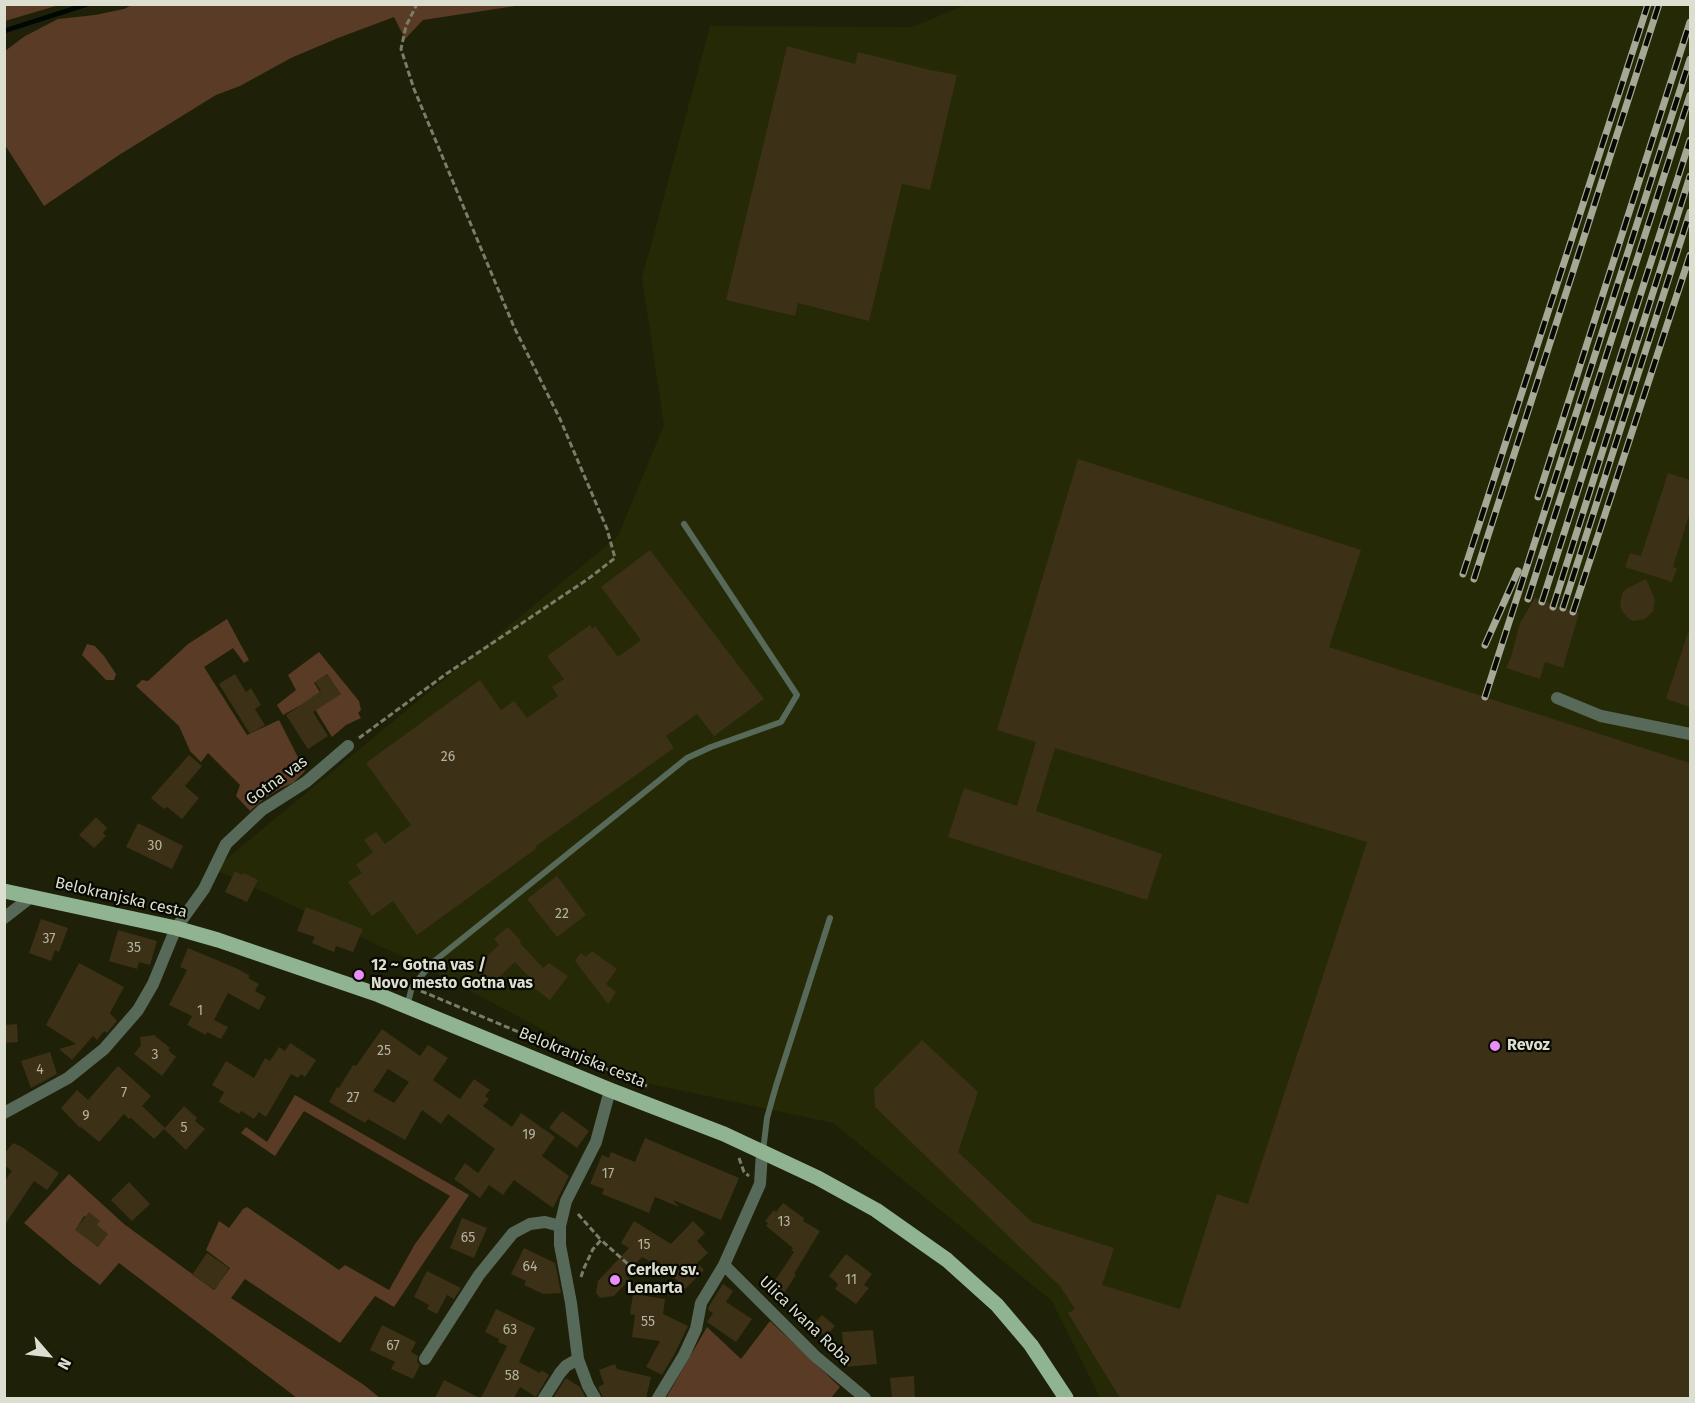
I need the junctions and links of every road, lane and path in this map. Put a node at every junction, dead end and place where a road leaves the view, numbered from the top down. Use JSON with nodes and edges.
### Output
{"nodes":[{"id":1,"x":417,"y":4,"type":"edge"},
{"id":2,"x":684,"y":524,"type":"dead end"},
{"id":3,"x":1557,"y":698,"type":"dead end"},
{"id":4,"x":1690,"y":734,"type":"edge"},
{"id":5,"x":348,"y":746,"type":"joint"},
{"id":6,"x":4,"y":891,"type":"edge"},
{"id":7,"x":31,"y":897,"type":"junction"},
{"id":8,"x":4,"y":918,"type":"edge"},
{"id":9,"x":830,"y":918,"type":"dead end"},
{"id":10,"x":177,"y":928,"type":"junction"},
{"id":11,"x":412,"y":987,"type":"junction"},
{"id":12,"x":407,"y":1006,"type":"junction"},
{"id":13,"x":652,"y":1089,"type":"dead end"},
{"id":14,"x":610,"y":1090,"type":"junction"},
{"id":15,"x":4,"y":1113,"type":"edge"},
{"id":16,"x":762,"y":1152,"type":"junction"},
{"id":17,"x":738,"y":1154,"type":"dead end"},
{"id":18,"x":760,"y":1184,"type":"junction"},
{"id":19,"x":566,"y":1201,"type":"junction"},
{"id":20,"x":560,"y":1226,"type":"junction"},
{"id":21,"x":602,"y":1240,"type":"junction"},
{"id":22,"x":629,"y":1265,"type":"dead end"},
{"id":23,"x":724,"y":1265,"type":"junction"},
{"id":24,"x":580,"y":1284,"type":"dead end"},
{"id":25,"x":425,"y":1359,"type":"dead end"},
{"id":26,"x":578,"y":1359,"type":"junction"},
{"id":27,"x":544,"y":1398,"type":"edge"},
{"id":28,"x":595,"y":1398,"type":"edge"},
{"id":29,"x":658,"y":1398,"type":"edge"},
{"id":30,"x":865,"y":1398,"type":"edge"},
{"id":31,"x":1066,"y":1398,"type":"edge"}],
"edges":[{"from":1,"to":5,"type":"path"},
{"from":2,"to":11,"type":"lane"},
{"from":3,"to":4,"type":"street"},
{"from":5,"to":10,"type":"street","name":"Gotna vas"},
{"from":6,"to":7,"type":"main road","name":"Belokranjska cesta"},
{"from":7,"to":8,"type":"street"},
{"from":7,"to":10,"type":"main road","name":"Belokranjska cesta"},
{"from":9,"to":16,"type":"lane"},
{"from":10,"to":12,"type":"main road","name":"Belokranjska cesta"},
{"from":10,"to":15,"type":"street","name":"Gotna vas"},
{"from":11,"to":12,"type":"lane"},
{"from":11,"to":13,"type":"path"},
{"from":12,"to":14,"type":"main road","name":"Belokranjska cesta"},
{"from":14,"to":16,"type":"main road","name":"Belokranjska cesta"},
{"from":14,"to":19,"type":"street"},
{"from":16,"to":18,"type":"street"},
{"from":16,"to":31,"type":"main road","name":"Belokranjska cesta"},
{"from":17,"to":18,"type":"path"},
{"from":18,"to":23,"type":"street"},
{"from":19,"to":20,"type":"street"},
{"from":19,"to":21,"type":"path"},
{"from":20,"to":25,"type":"street"},
{"from":20,"to":26,"type":"street"},
{"from":21,"to":22,"type":"path"},
{"from":21,"to":24,"type":"path"},
{"from":23,"to":29,"type":"street"},
{"from":23,"to":30,"type":"street","name":"Ulica Ivana Roba"},
{"from":26,"to":27,"type":"street"},
{"from":26,"to":28,"type":"street"}]}
